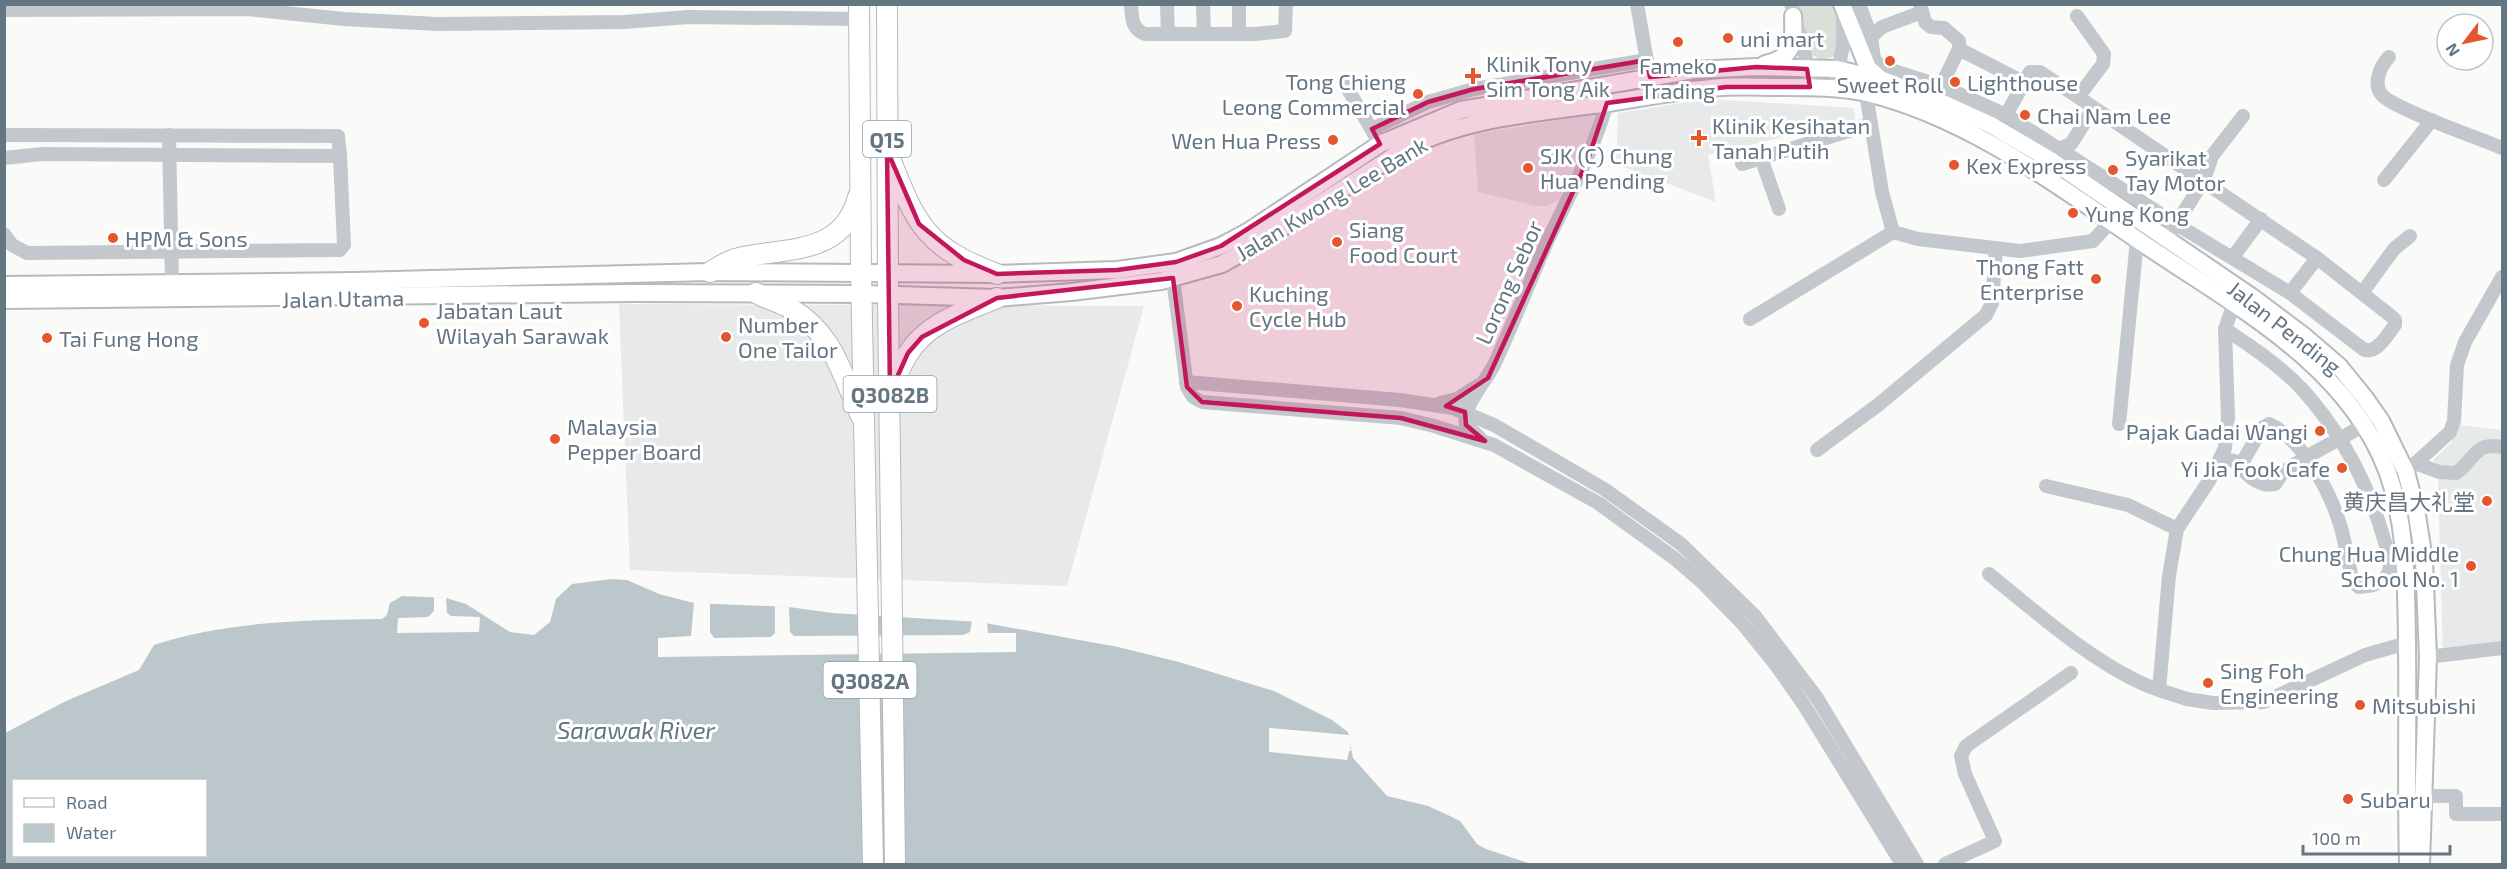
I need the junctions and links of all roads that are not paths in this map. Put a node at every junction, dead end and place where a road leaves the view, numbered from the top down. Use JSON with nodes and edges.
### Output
{"nodes":[{"id":1,"x":887,"y":4,"type":"edge"},
{"id":2,"x":1131,"y":4,"type":"edge"},
{"id":3,"x":1167,"y":4,"type":"edge"},
{"id":4,"x":1203,"y":4,"type":"edge"},
{"id":5,"x":1239,"y":4,"type":"edge"},
{"id":6,"x":1286,"y":4,"type":"edge"},
{"id":7,"x":1637,"y":4,"type":"edge"},
{"id":8,"x":1842,"y":4,"type":"edge"},
{"id":9,"x":1859,"y":4,"type":"edge"},
{"id":10,"x":262,"y":7,"type":"edge"},
{"id":11,"x":1921,"y":8,"type":"edge"},
{"id":12,"x":4,"y":10,"type":"edge"},
{"id":13,"x":1792,"y":10,"type":"edge"},
{"id":14,"x":859,"y":12,"type":"edge"},
{"id":15,"x":2077,"y":16,"type":"dead end"},
{"id":16,"x":1203,"y":33,"type":"junction"},
{"id":17,"x":1239,"y":33,"type":"junction"},
{"id":18,"x":1168,"y":34,"type":"junction"},
{"id":19,"x":1871,"y":37,"type":"junction"},
{"id":20,"x":1959,"y":49,"type":"junction"},
{"id":21,"x":2389,"y":57,"type":"dead end"},
{"id":22,"x":1756,"y":67,"type":"junction"},
{"id":23,"x":1648,"y":69,"type":"junction"},
{"id":24,"x":1807,"y":69,"type":"junction"},
{"id":25,"x":1837,"y":69,"type":"junction"},
{"id":26,"x":1880,"y":80,"type":"junction"},
{"id":27,"x":2023,"y":82,"type":"junction"},
{"id":28,"x":1346,"y":86,"type":"dead end"},
{"id":29,"x":1810,"y":87,"type":"junction"},
{"id":30,"x":1834,"y":88,"type":"junction"},
{"id":31,"x":1934,"y":89,"type":"junction"},
{"id":32,"x":1866,"y":93,"type":"junction"},
{"id":33,"x":2078,"y":97,"type":"junction"},
{"id":34,"x":1607,"y":103,"type":"junction"},
{"id":35,"x":2093,"y":109,"type":"junction"},
{"id":36,"x":2243,"y":116,"type":"dead end"},
{"id":37,"x":1998,"y":117,"type":"junction"},
{"id":38,"x":2432,"y":120,"type":"junction"},
{"id":39,"x":1871,"y":124,"type":"junction"},
{"id":40,"x":4,"y":135,"type":"edge"},
{"id":41,"x":41,"y":135,"type":"junction"},
{"id":42,"x":169,"y":135,"type":"junction"},
{"id":43,"x":255,"y":135,"type":"junction"},
{"id":44,"x":1376,"y":136,"type":"junction"},
{"id":45,"x":2502,"y":148,"type":"edge"},
{"id":46,"x":887,"y":150,"type":"junction"},
{"id":47,"x":42,"y":154,"type":"junction"},
{"id":48,"x":2056,"y":154,"type":"junction"},
{"id":49,"x":170,"y":156,"type":"junction"},
{"id":50,"x":340,"y":156,"type":"junction"},
{"id":51,"x":254,"y":157,"type":"junction"},
{"id":52,"x":4,"y":158,"type":"edge"},
{"id":53,"x":1761,"y":158,"type":"junction"},
{"id":54,"x":1742,"y":164,"type":"dead end"},
{"id":55,"x":2204,"y":180,"type":"junction"},
{"id":56,"x":2384,"y":180,"type":"dead end"},
{"id":57,"x":861,"y":183,"type":"junction"},
{"id":58,"x":1779,"y":209,"type":"dead end"},
{"id":59,"x":2261,"y":219,"type":"junction"},
{"id":60,"x":2110,"y":222,"type":"junction"},
{"id":61,"x":2171,"y":231,"type":"junction"},
{"id":62,"x":1893,"y":232,"type":"junction"},
{"id":63,"x":4,"y":234,"type":"edge"},
{"id":64,"x":2410,"y":236,"type":"dead end"},
{"id":65,"x":2137,"y":240,"type":"junction"},
{"id":66,"x":1996,"y":248,"type":"junction"},
{"id":67,"x":171,"y":251,"type":"junction"},
{"id":68,"x":2233,"y":257,"type":"junction"},
{"id":69,"x":2317,"y":258,"type":"junction"},
{"id":70,"x":710,"y":272,"type":"junction"},
{"id":71,"x":861,"y":272,"type":"junction"},
{"id":72,"x":888,"y":273,"type":"junction"},
{"id":73,"x":997,"y":274,"type":"junction"},
{"id":74,"x":2502,"y":277,"type":"edge"},
{"id":75,"x":1173,"y":278,"type":"junction"},
{"id":76,"x":172,"y":283,"type":"junction"},
{"id":77,"x":4,"y":285,"type":"edge"},
{"id":78,"x":2290,"y":292,"type":"junction"},
{"id":79,"x":756,"y":293,"type":"junction"},
{"id":80,"x":2362,"y":293,"type":"junction"},
{"id":81,"x":862,"y":294,"type":"junction"},
{"id":82,"x":888,"y":295,"type":"junction"},
{"id":83,"x":997,"y":298,"type":"junction"},
{"id":84,"x":4,"y":300,"type":"edge"},
{"id":85,"x":2234,"y":303,"type":"junction"},
{"id":86,"x":1750,"y":319,"type":"dead end"},
{"id":87,"x":2225,"y":329,"type":"junction"},
{"id":88,"x":1488,"y":378,"type":"junction"},
{"id":89,"x":1186,"y":382,"type":"junction"},
{"id":90,"x":890,"y":393,"type":"junction"},
{"id":91,"x":1430,"y":404,"type":"junction"},
{"id":92,"x":1465,"y":412,"type":"junction"},
{"id":93,"x":865,"y":424,"type":"junction"},
{"id":94,"x":2119,"y":424,"type":"dead end"},
{"id":95,"x":1494,"y":425,"type":"junction"},
{"id":96,"x":2363,"y":426,"type":"junction"},
{"id":97,"x":2340,"y":439,"type":"junction"},
{"id":98,"x":1485,"y":441,"type":"junction"},
{"id":99,"x":2502,"y":447,"type":"edge"},
{"id":100,"x":1817,"y":450,"type":"dead end"},
{"id":101,"x":2306,"y":457,"type":"junction"},
{"id":102,"x":2222,"y":458,"type":"junction"},
{"id":103,"x":2242,"y":463,"type":"junction"},
{"id":104,"x":2411,"y":467,"type":"junction"},
{"id":105,"x":2046,"y":486,"type":"dead end"},
{"id":106,"x":2177,"y":529,"type":"junction"},
{"id":107,"x":2396,"y":561,"type":"junction"},
{"id":108,"x":1989,"y":574,"type":"dead end"},
{"id":109,"x":2407,"y":643,"type":"junction"},
{"id":110,"x":2502,"y":648,"type":"edge"},
{"id":111,"x":2428,"y":657,"type":"junction"},
{"id":112,"x":2071,"y":673,"type":"dead end"},
{"id":113,"x":2159,"y":690,"type":"junction"},
{"id":114,"x":2424,"y":795,"type":"junction"},
{"id":115,"x":2502,"y":814,"type":"edge"},
{"id":116,"x":873,"y":864,"type":"edge"},
{"id":117,"x":895,"y":864,"type":"edge"},
{"id":118,"x":1902,"y":864,"type":"edge"},
{"id":119,"x":1917,"y":864,"type":"edge"},
{"id":120,"x":1946,"y":864,"type":"edge"},
{"id":121,"x":2408,"y":864,"type":"edge"},
{"id":122,"x":2421,"y":864,"type":"edge"}],
"edges":[{"from":1,"to":46,"type":"highway","number":"Q15"},
{"from":2,"to":18,"type":"street"},
{"from":3,"to":18,"type":"street"},
{"from":4,"to":16,"type":"street"},
{"from":5,"to":17,"type":"street"},
{"from":6,"to":17,"type":"street"},
{"from":7,"to":23,"type":"street"},
{"from":8,"to":25,"type":"street"},
{"from":8,"to":26,"type":"main road"},
{"from":9,"to":19,"type":"street"},
{"from":10,"to":12,"type":"street"},
{"from":10,"to":14,"type":"street"},
{"from":11,"to":19,"type":"street"},
{"from":11,"to":20,"type":"street"},
{"from":13,"to":22,"type":"main road"},
{"from":13,"to":24,"type":"street"},
{"from":14,"to":57,"type":"highway","number":"Q15"},
{"from":15,"to":33,"type":"street"},
{"from":16,"to":17,"type":"street"},
{"from":16,"to":18,"type":"street"},
{"from":19,"to":31,"type":"street"},
{"from":20,"to":27,"type":"street"},
{"from":20,"to":31,"type":"street"},
{"from":21,"to":38,"type":"street"},
{"from":22,"to":23,"type":"main road","name":"Jalan Kwong Lee Bank"},
{"from":22,"to":24,"type":"main road","name":"Jalan Kwong Lee Bank"},
{"from":23,"to":44,"type":"main road","name":"Jalan Kwong Lee Bank"},
{"from":24,"to":25,"type":"main road","name":"Jalan Pending"},
{"from":24,"to":29,"type":"street"},
{"from":25,"to":26,"type":"main road","name":"Jalan Pending"},
{"from":25,"to":30,"type":"street"},
{"from":26,"to":31,"type":"main road","name":"Jalan Pending"},
{"from":27,"to":33,"type":"street"},
{"from":27,"to":37,"type":"street"},
{"from":28,"to":44,"type":"street"},
{"from":29,"to":30,"type":"main road","name":"Jalan Pending"},
{"from":29,"to":34,"type":"main road","name":"Jalan Kwong Lee Bank"},
{"from":30,"to":32,"type":"main road","name":"Jalan Pending"},
{"from":31,"to":37,"type":"main road","name":"Jalan Pending"},
{"from":32,"to":39,"type":"street"},
{"from":32,"to":60,"type":"main road","name":"Jalan Pending"},
{"from":33,"to":35,"type":"street"},
{"from":34,"to":75,"type":"main road","name":"Jalan Kwong Lee Bank"},
{"from":34,"to":88,"type":"street","name":"Lorong Sebor"},
{"from":35,"to":48,"type":"street"},
{"from":35,"to":55,"type":"street"},
{"from":36,"to":55,"type":"street"},
{"from":37,"to":48,"type":"main road","name":"Jalan Pending"},
{"from":38,"to":45,"type":"street"},
{"from":38,"to":56,"type":"street"},
{"from":39,"to":53,"type":"street"},
{"from":39,"to":62,"type":"street"},
{"from":40,"to":41,"type":"street"},
{"from":41,"to":42,"type":"street"},
{"from":41,"to":47,"type":"street"},
{"from":42,"to":43,"type":"street"},
{"from":42,"to":49,"type":"street"},
{"from":43,"to":50,"type":"street"},
{"from":43,"to":51,"type":"street"},
{"from":44,"to":73,"type":"main road","name":"Jalan Kwong Lee Bank"},
{"from":46,"to":72,"type":"highway","number":"Q15"},
{"from":46,"to":73,"type":"highway"},
{"from":47,"to":49,"type":"street"},
{"from":47,"to":52,"type":"street"},
{"from":48,"to":61,"type":"main road","name":"Jalan Pending"},
{"from":49,"to":51,"type":"street"},
{"from":49,"to":67,"type":"street"},
{"from":50,"to":51,"type":"street"},
{"from":50,"to":67,"type":"street"},
{"from":53,"to":54,"type":"street"},
{"from":53,"to":58,"type":"street"},
{"from":55,"to":59,"type":"street"},
{"from":55,"to":61,"type":"street"},
{"from":57,"to":70,"type":"highway"},
{"from":57,"to":71,"type":"highway","number":"Q15"},
{"from":59,"to":68,"type":"street"},
{"from":59,"to":69,"type":"street"},
{"from":60,"to":65,"type":"main road","name":"Jalan Pending"},
{"from":60,"to":66,"type":"street"},
{"from":61,"to":68,"type":"street"},
{"from":61,"to":104,"type":"main road","name":"Jalan Pending"},
{"from":62,"to":66,"type":"street"},
{"from":62,"to":86,"type":"street"},
{"from":63,"to":67,"type":"street"},
{"from":64,"to":80,"type":"street"},
{"from":65,"to":85,"type":"main road","name":"Jalan Pending"},
{"from":65,"to":94,"type":"street"},
{"from":66,"to":100,"type":"street"},
{"from":67,"to":76,"type":"street"},
{"from":68,"to":78,"type":"street"},
{"from":69,"to":78,"type":"street"},
{"from":69,"to":80,"type":"street"},
{"from":70,"to":71,"type":"main road","name":"Jalan Utama"},
{"from":70,"to":76,"type":"main road","name":"Jalan Utama"},
{"from":71,"to":72,"type":"main road","name":"Jalan Kwong Lee Bank"},
{"from":71,"to":81,"type":"highway","number":"Q15"},
{"from":72,"to":73,"type":"main road","name":"Jalan Kwong Lee Bank"},
{"from":72,"to":82,"type":"highway","number":"Q15"},
{"from":74,"to":104,"type":"street"},
{"from":75,"to":83,"type":"main road","name":"Jalan Kwong Lee Bank"},
{"from":75,"to":89,"type":"street"},
{"from":76,"to":77,"type":"main road","name":"Jalan Utama"},
{"from":78,"to":80,"type":"street"},
{"from":79,"to":81,"type":"main road","name":"Jalan Utama"},
{"from":79,"to":84,"type":"main road","name":"Jalan Utama"},
{"from":79,"to":93,"type":"highway"},
{"from":81,"to":82,"type":"main road","name":"Jalan Kwong Lee Bank"},
{"from":81,"to":93,"type":"highway","number":"Q3082A"},
{"from":82,"to":83,"type":"main road","name":"Jalan Kwong Lee Bank"},
{"from":82,"to":90,"type":"highway","number":"Q3082B"},
{"from":83,"to":90,"type":"highway"},
{"from":85,"to":87,"type":"street"},
{"from":85,"to":96,"type":"main road","name":"Jalan Pending"},
{"from":87,"to":97,"type":"street"},
{"from":87,"to":102,"type":"street"},
{"from":88,"to":91,"type":"street"},
{"from":88,"to":92,"type":"street"},
{"from":88,"to":95,"type":"street"},
{"from":89,"to":91,"type":"street"},
{"from":89,"to":98,"type":"street"},
{"from":90,"to":117,"type":"highway","number":"Q3082B"},
{"from":91,"to":92,"type":"street"},
{"from":92,"to":95,"type":"street"},
{"from":92,"to":98,"type":"street"},
{"from":93,"to":116,"type":"highway","number":"Q3082A"},
{"from":95,"to":119,"type":"street"},
{"from":96,"to":97,"type":"street"},
{"from":96,"to":107,"type":"main road","name":"Jalan Pending"},
{"from":97,"to":101,"type":"street"},
{"from":97,"to":107,"type":"street"},
{"from":98,"to":118,"type":"street"},
{"from":99,"to":104,"type":"street"},
{"from":101,"to":103,"type":"street"},
{"from":101,"to":103,"type":"street"},
{"from":101,"to":107,"type":"street"},
{"from":102,"to":103,"type":"street"},
{"from":102,"to":106,"type":"street"},
{"from":104,"to":111,"type":"main road","name":"Jalan Pending"},
{"from":105,"to":106,"type":"street"},
{"from":106,"to":113,"type":"street"},
{"from":107,"to":109,"type":"main road","name":"Jalan Pending"},
{"from":108,"to":113,"type":"street"},
{"from":109,"to":113,"type":"street"},
{"from":109,"to":121,"type":"main road","name":"Jalan Pending"},
{"from":110,"to":111,"type":"street"},
{"from":111,"to":114,"type":"main road","name":"Jalan Pending"},
{"from":112,"to":120,"type":"street"},
{"from":114,"to":115,"type":"street"},
{"from":114,"to":122,"type":"main road","name":"Jalan Pending"}]}
